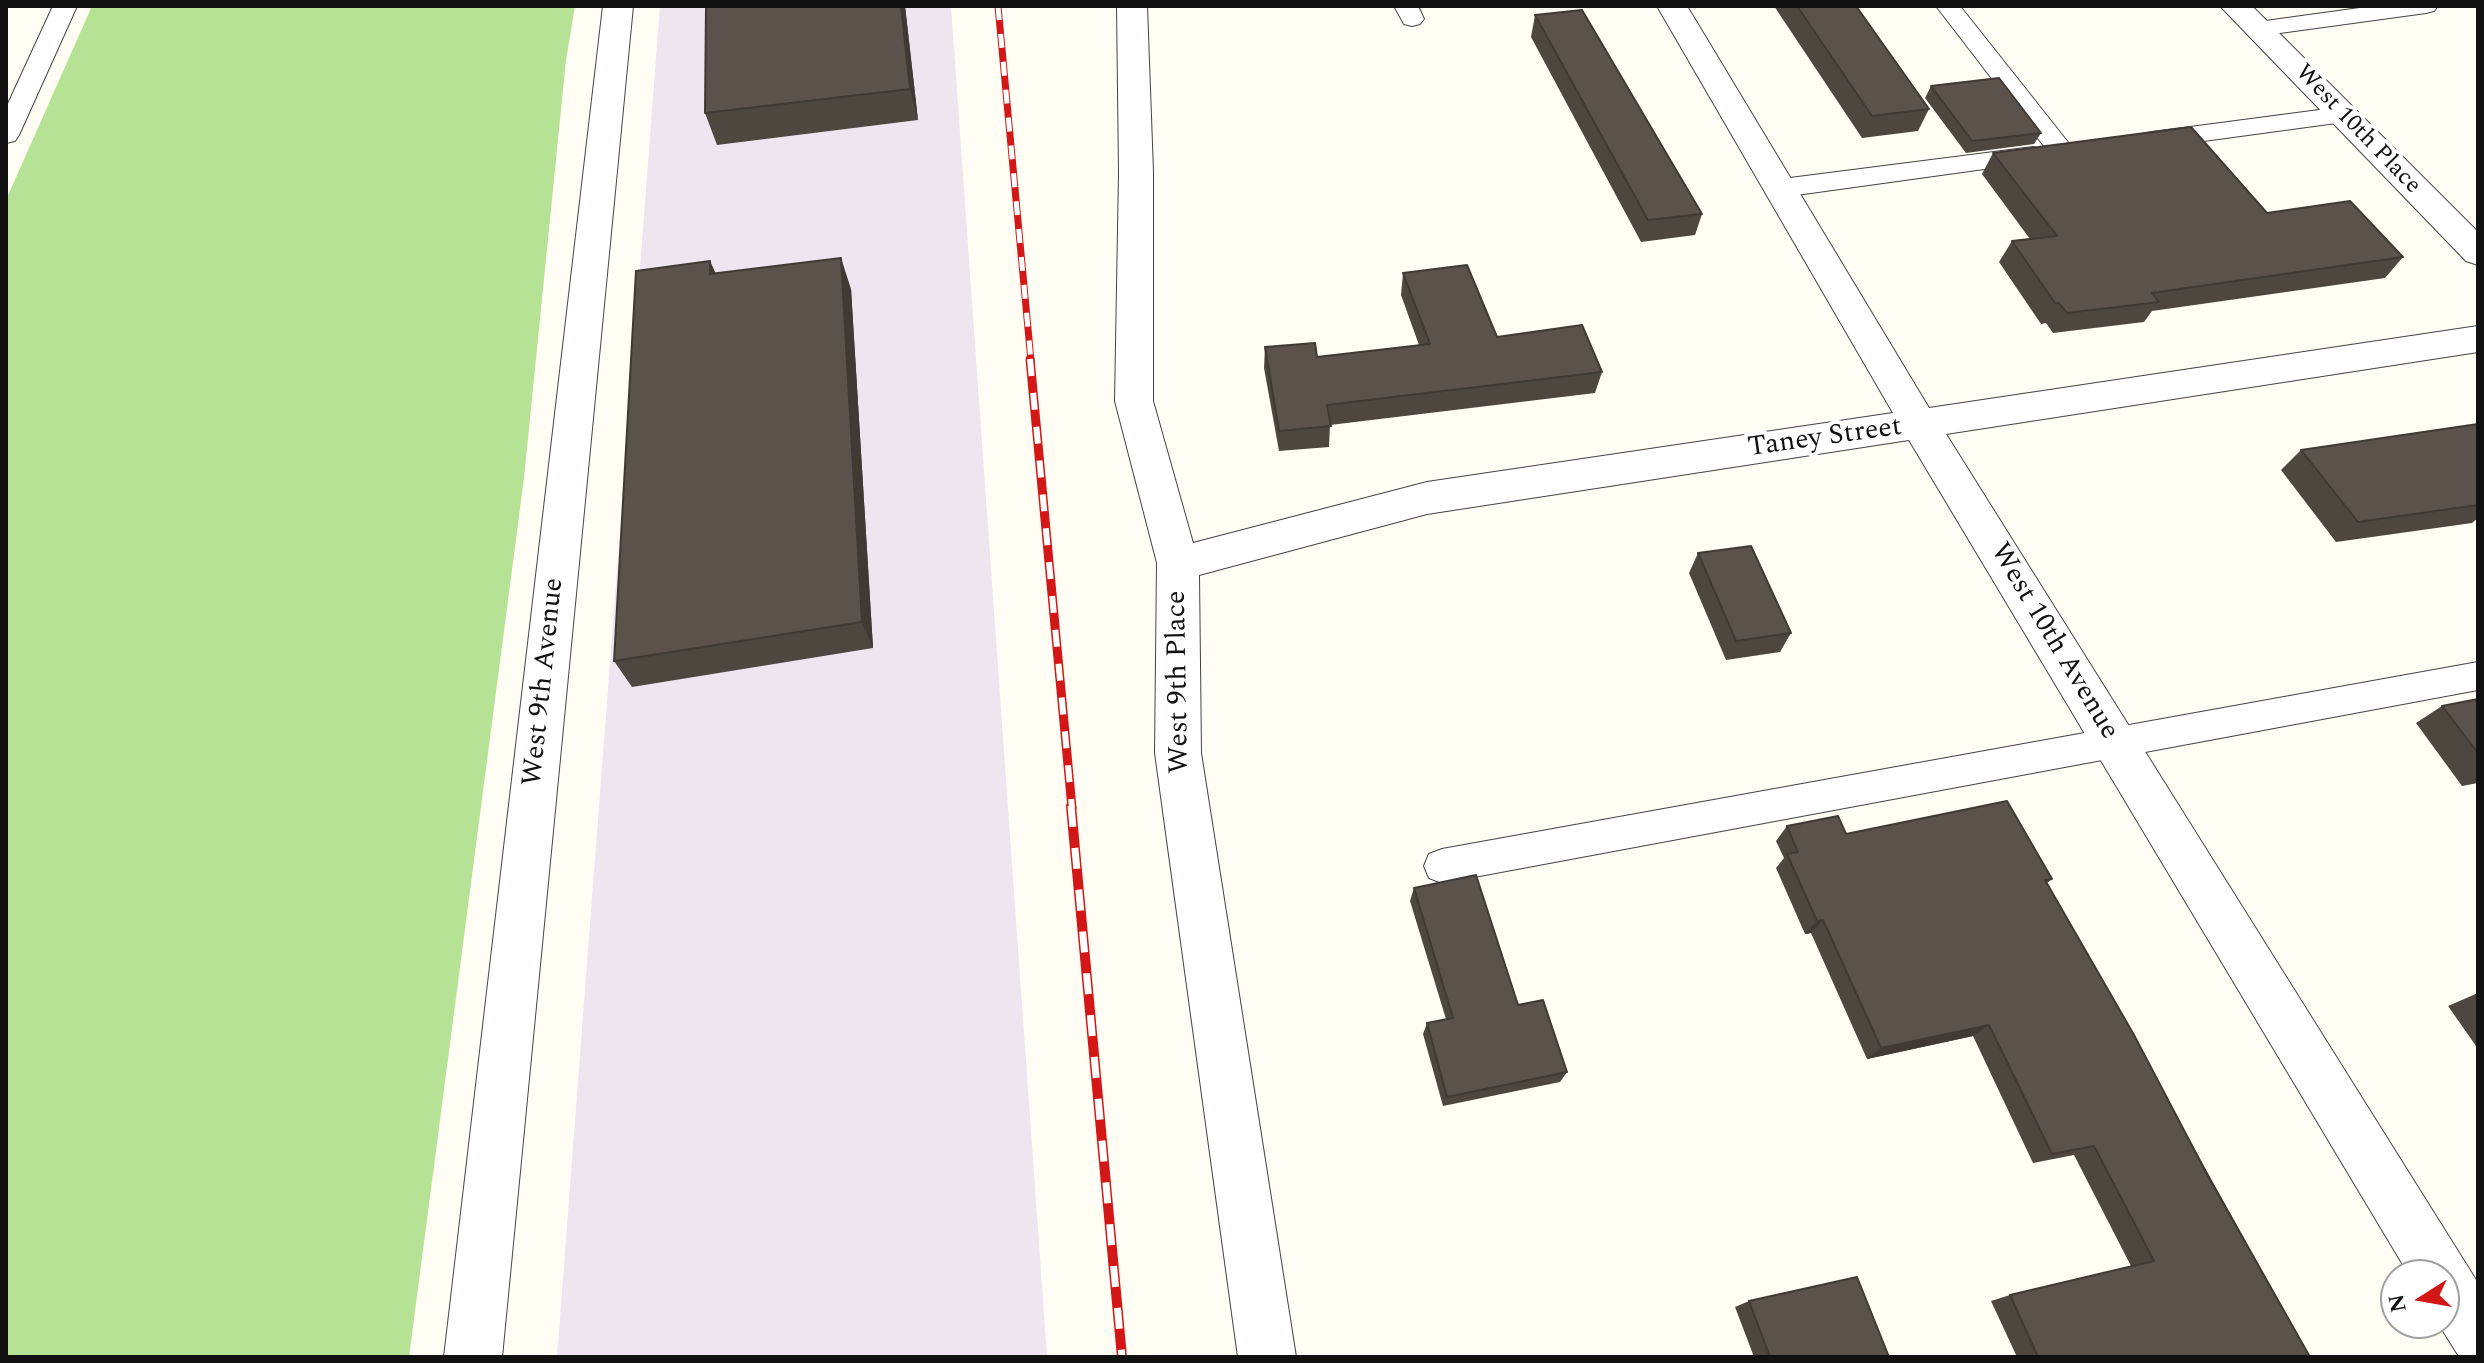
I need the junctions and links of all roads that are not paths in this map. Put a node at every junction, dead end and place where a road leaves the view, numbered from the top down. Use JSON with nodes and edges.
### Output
{"nodes":[{"id":1,"x":65,"y":6,"type":"edge"},
{"id":2,"x":618,"y":6,"type":"edge"},
{"id":3,"x":1132,"y":6,"type":"edge"},
{"id":4,"x":1672,"y":6,"type":"edge"},
{"id":5,"x":1948,"y":6,"type":"edge"},
{"id":6,"x":2426,"y":6,"type":"edge"},
{"id":7,"x":2246,"y":17,"type":"edge"},
{"id":8,"x":2342,"y":115,"type":"junction"},
{"id":9,"x":6,"y":135,"type":"edge"},
{"id":10,"x":2124,"y":143,"type":"edge"},
{"id":11,"x":2093,"y":147,"type":"edge"},
{"id":12,"x":2062,"y":152,"type":"junction"},
{"id":13,"x":1782,"y":188,"type":"junction"},
{"id":14,"x":2478,"y":253,"type":"edge"},
{"id":15,"x":2478,"y":339,"type":"edge"},
{"id":16,"x":1920,"y":425,"type":"junction"},
{"id":17,"x":1178,"y":563,"type":"junction"},
{"id":18,"x":2477,"y":679,"type":"edge"},
{"id":19,"x":2115,"y":743,"type":"junction"},
{"id":20,"x":1442,"y":866,"type":"dead end"},
{"id":21,"x":2431,"y":1259,"type":"edge"},
{"id":22,"x":2460,"y":1306,"type":"edge"},
{"id":23,"x":2478,"y":1335,"type":"edge"},
{"id":24,"x":473,"y":1357,"type":"edge"},
{"id":25,"x":1267,"y":1357,"type":"edge"}],
"edges":[{"from":1,"to":9,"type":"lane"},
{"from":2,"to":24,"type":"street","name":"West 9th Avenue"},
{"from":3,"to":17,"type":"street","name":"West 9th Place"},
{"from":4,"to":13,"type":"street","name":"West 10th Avenue"},
{"from":5,"to":12,"type":"lane"},
{"from":6,"to":7,"type":"lane"},
{"from":7,"to":8,"type":"street","name":"West 10th Place"},
{"from":8,"to":10,"type":"lane"},
{"from":8,"to":14,"type":"street","name":"West 10th Place"},
{"from":11,"to":12,"type":"lane"},
{"from":12,"to":13,"type":"lane"},
{"from":13,"to":16,"type":"street","name":"West 10th Avenue"},
{"from":15,"to":16,"type":"street","name":"Taney Street"},
{"from":16,"to":17,"type":"street","name":"Taney Street"},
{"from":16,"to":19,"type":"street","name":"West 10th Avenue"},
{"from":17,"to":25,"type":"street","name":"West 9th Place"},
{"from":18,"to":19,"type":"lane"},
{"from":19,"to":20,"type":"lane"},
{"from":19,"to":21,"type":"street","name":"West 10th Avenue"},
{"from":22,"to":23,"type":"street","name":"West 10th Avenue"}]}
